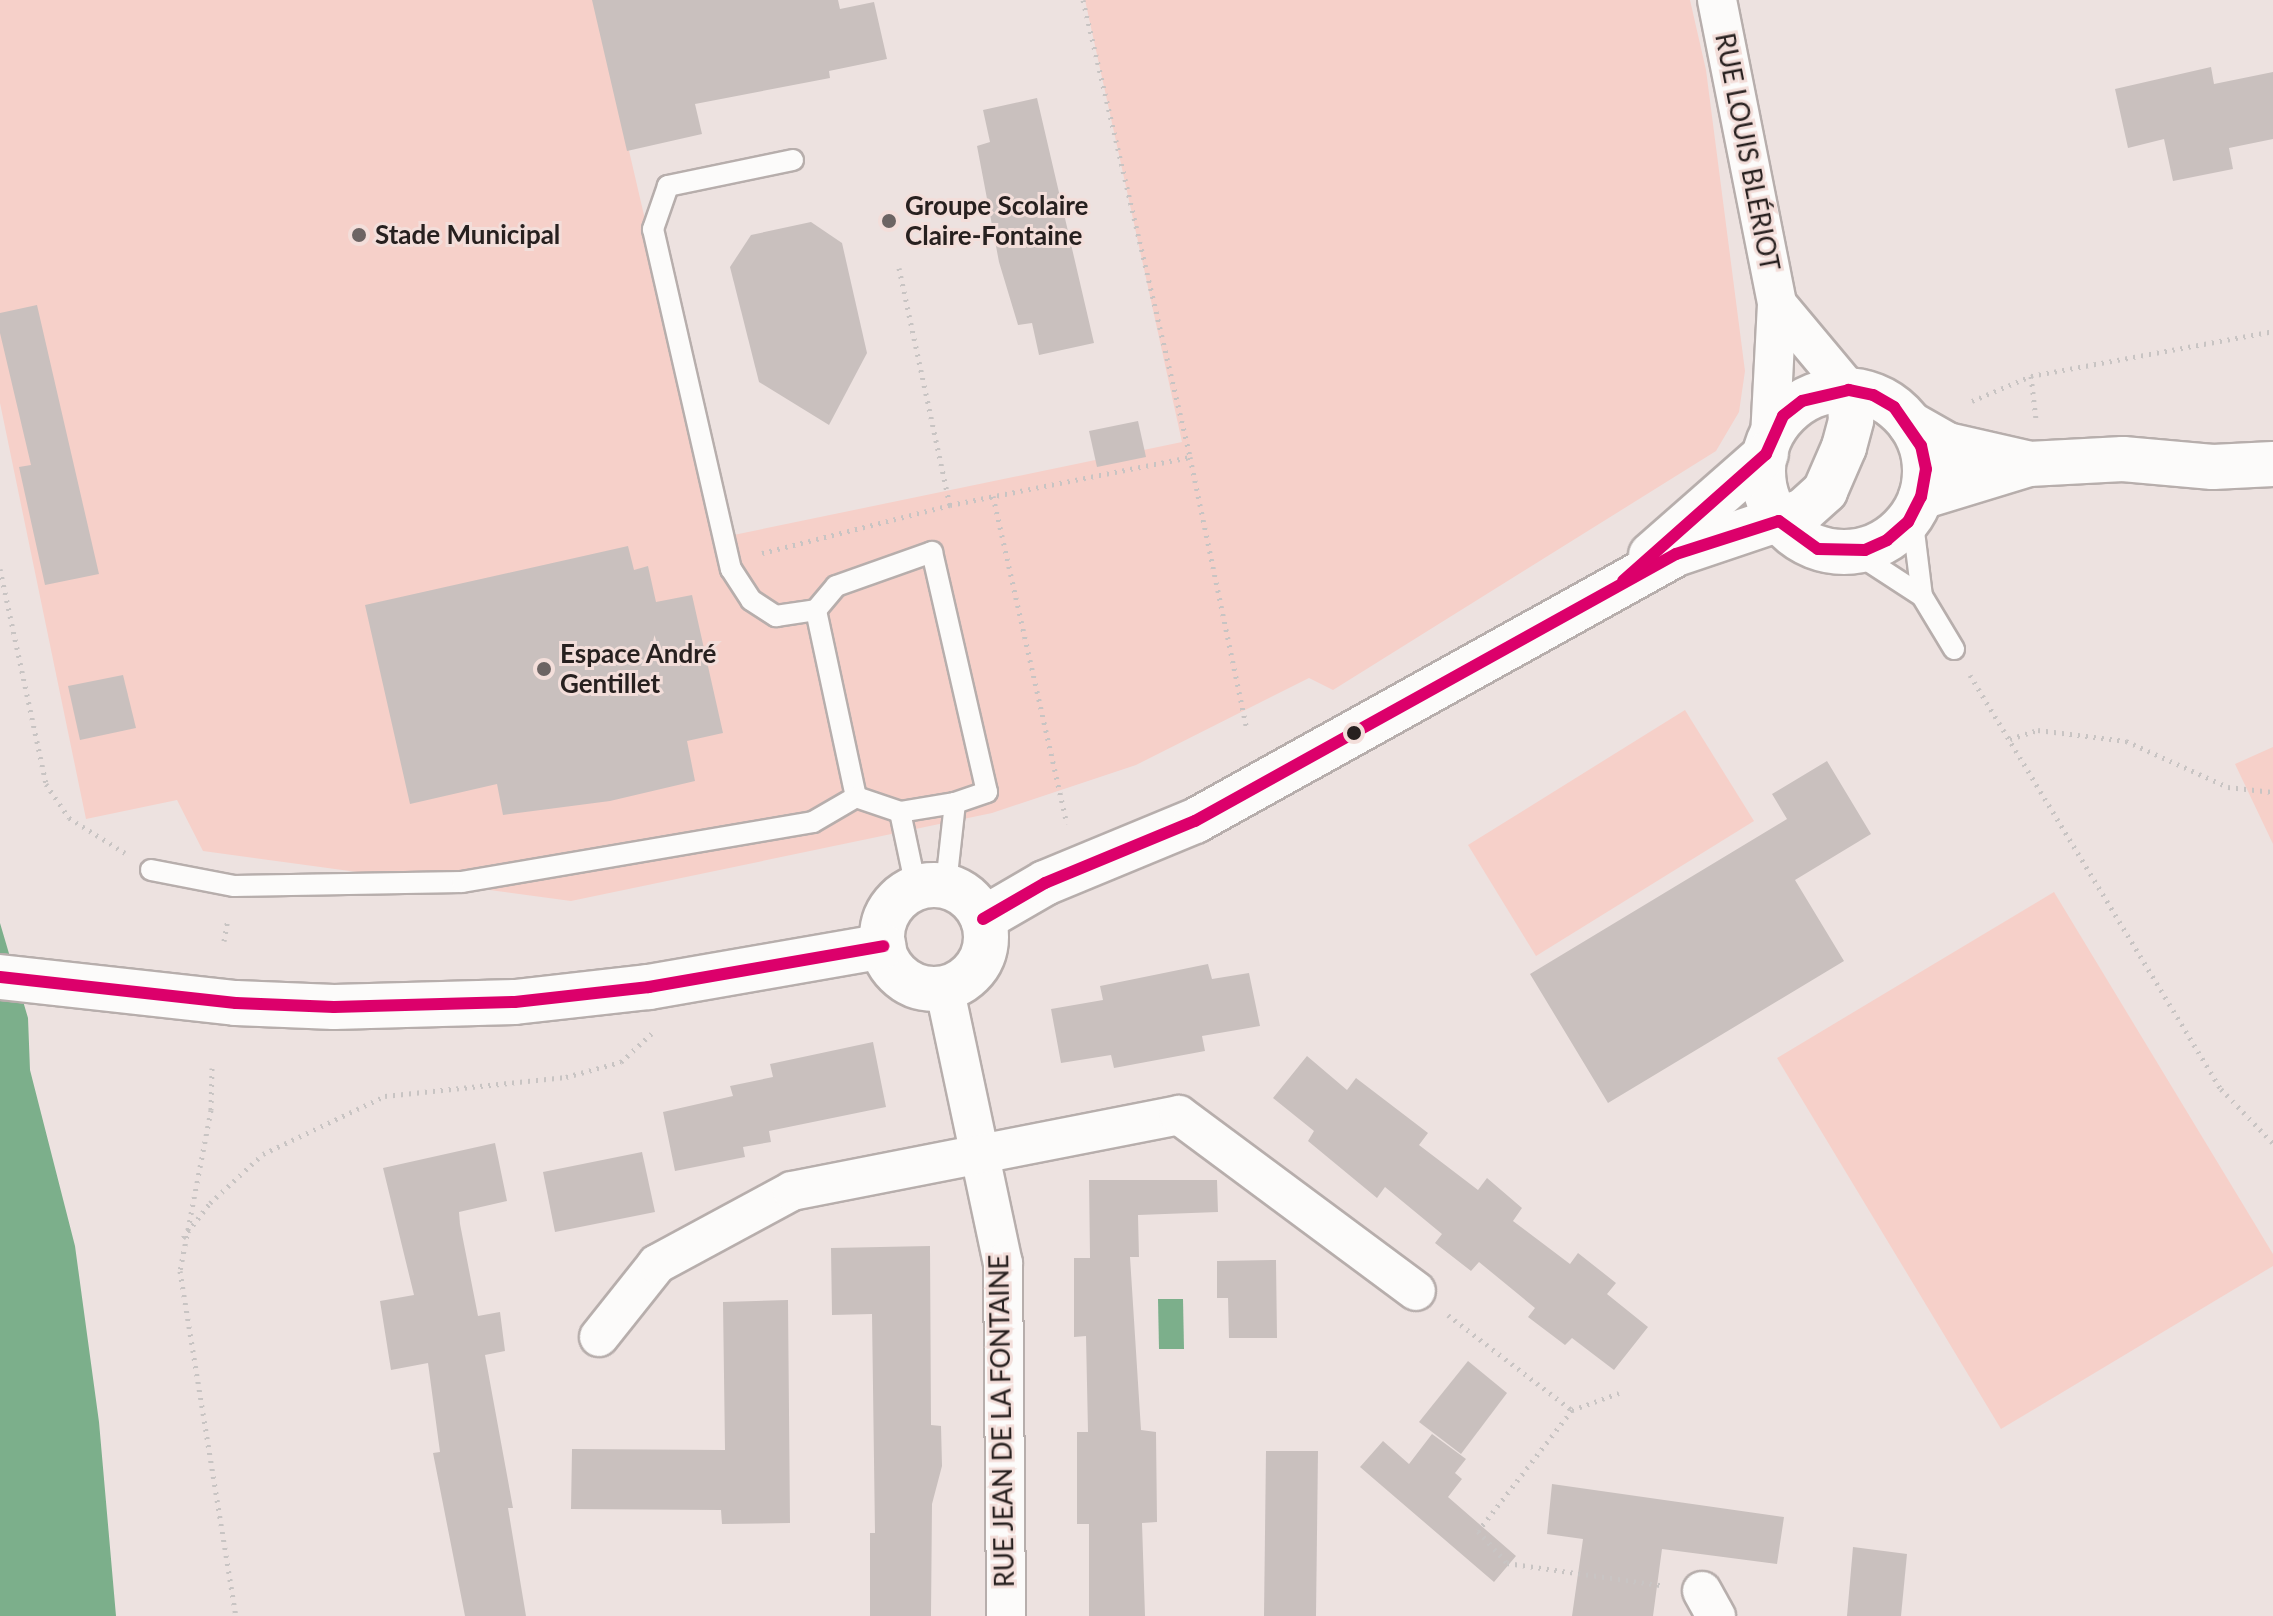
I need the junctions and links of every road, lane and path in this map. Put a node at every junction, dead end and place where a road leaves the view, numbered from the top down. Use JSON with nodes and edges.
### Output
{"nodes":[{"id":1,"x":1083,"y":0,"type":"edge"},
{"id":2,"x":1717,"y":0,"type":"edge"},
{"id":3,"x":793,"y":160,"type":"dead end"},
{"id":4,"x":899,"y":268,"type":"dead end"},
{"id":5,"x":1777,"y":304,"type":"junction"},
{"id":6,"x":2273,"y":331,"type":"edge"},
{"id":7,"x":1849,"y":390,"type":"junction"},
{"id":8,"x":1966,"y":404,"type":"dead end"},
{"id":9,"x":1910,"y":424,"type":"junction"},
{"id":10,"x":1768,"y":446,"type":"junction"},
{"id":11,"x":1190,"y":457,"type":"junction"},
{"id":12,"x":2029,"y":464,"type":"junction"},
{"id":13,"x":2273,"y":464,"type":"edge"},
{"id":14,"x":993,"y":496,"type":"junction"},
{"id":15,"x":950,"y":505,"type":"junction"},
{"id":16,"x":1917,"y":506,"type":"junction"},
{"id":17,"x":1779,"y":521,"type":"junction"},
{"id":18,"x":1853,"y":551,"type":"junction"},
{"id":19,"x":0,"y":569,"type":"edge"},
{"id":20,"x":731,"y":569,"type":"junction"},
{"id":21,"x":1623,"y":581,"type":"junction"},
{"id":22,"x":1922,"y":596,"type":"junction"},
{"id":23,"x":816,"y":610,"type":"junction"},
{"id":24,"x":1954,"y":649,"type":"joint"},
{"id":25,"x":1246,"y":726,"type":"dead end"},
{"id":26,"x":2010,"y":739,"type":"junction"},
{"id":27,"x":2273,"y":792,"type":"edge"},
{"id":28,"x":856,"y":797,"type":"junction"},
{"id":29,"x":955,"y":803,"type":"junction"},
{"id":30,"x":900,"y":812,"type":"junction"},
{"id":31,"x":1067,"y":825,"type":"dead end"},
{"id":32,"x":151,"y":870,"type":"joint"},
{"id":33,"x":931,"y":886,"type":"junction"},
{"id":34,"x":983,"y":919,"type":"junction"},
{"id":35,"x":883,"y":946,"type":"junction"},
{"id":36,"x":0,"y":977,"type":"edge"},
{"id":37,"x":649,"y":987,"type":"junction"},
{"id":38,"x":945,"y":991,"type":"junction"},
{"id":39,"x":212,"y":1068,"type":"dead end"},
{"id":40,"x":2273,"y":1143,"type":"edge"},
{"id":41,"x":983,"y":1153,"type":"junction"},
{"id":42,"x":183,"y":1238,"type":"junction"},
{"id":43,"x":1416,"y":1291,"type":"joint"},
{"id":44,"x":599,"y":1337,"type":"dead end"},
{"id":45,"x":1619,"y":1393,"type":"dead end"},
{"id":46,"x":1572,"y":1410,"type":"junction"},
{"id":47,"x":1709,"y":1603,"type":"edge"},
{"id":48,"x":236,"y":1616,"type":"edge"},
{"id":49,"x":1006,"y":1616,"type":"edge"}],
"edges":[{"from":1,"to":11,"type":"path"},
{"from":2,"to":5,"type":"street","name":"RUE LOUIS BLÉRIOT"},
{"from":3,"to":20,"type":"lane"},
{"from":4,"to":15,"type":"path"},
{"from":5,"to":7,"type":"street","name":"RUE LOUIS BLÉRIOT"},
{"from":5,"to":10,"type":"street","name":"RUE LOUIS BLÉRIOT"},
{"from":6,"to":8,"type":"path"},
{"from":7,"to":9,"type":"street"},
{"from":7,"to":10,"type":"street"},
{"from":7,"to":17,"type":"street"},
{"from":9,"to":12,"type":"street"},
{"from":9,"to":16,"type":"street"},
{"from":10,"to":17,"type":"street"},
{"from":10,"to":21,"type":"street"},
{"from":11,"to":14,"type":"path"},
{"from":11,"to":25,"type":"path"},
{"from":12,"to":13,"type":"street"},
{"from":12,"to":16,"type":"street"},
{"from":14,"to":15,"type":"path"},
{"from":14,"to":31,"type":"path"},
{"from":15,"to":20,"type":"path"},
{"from":16,"to":18,"type":"street"},
{"from":16,"to":22,"type":"lane"},
{"from":17,"to":18,"type":"street"},
{"from":17,"to":21,"type":"street"},
{"from":18,"to":22,"type":"lane"},
{"from":19,"to":32,"type":"path"},
{"from":20,"to":23,"type":"lane"},
{"from":21,"to":34,"type":"street"},
{"from":22,"to":24,"type":"lane"},
{"from":23,"to":28,"type":"lane"},
{"from":23,"to":29,"type":"lane"},
{"from":24,"to":26,"type":"path"},
{"from":26,"to":27,"type":"path"},
{"from":26,"to":40,"type":"path"},
{"from":28,"to":30,"type":"lane"},
{"from":28,"to":32,"type":"lane"},
{"from":29,"to":30,"type":"lane"},
{"from":29,"to":33,"type":"lane"},
{"from":30,"to":33,"type":"lane"},
{"from":33,"to":34,"type":"street"},
{"from":33,"to":35,"type":"street"},
{"from":34,"to":38,"type":"street"},
{"from":35,"to":37,"type":"street"},
{"from":35,"to":38,"type":"street"},
{"from":36,"to":37,"type":"street"},
{"from":37,"to":42,"type":"path"},
{"from":38,"to":41,"type":"street","name":"RUE JEAN DE LA FONTAINE"},
{"from":39,"to":42,"type":"path"},
{"from":41,"to":43,"type":"street"},
{"from":41,"to":44,"type":"street"},
{"from":41,"to":49,"type":"street","name":"RUE JEAN DE LA FONTAINE"},
{"from":42,"to":48,"type":"path"},
{"from":43,"to":46,"type":"path"},
{"from":45,"to":46,"type":"path"},
{"from":46,"to":47,"type":"path"}]}
